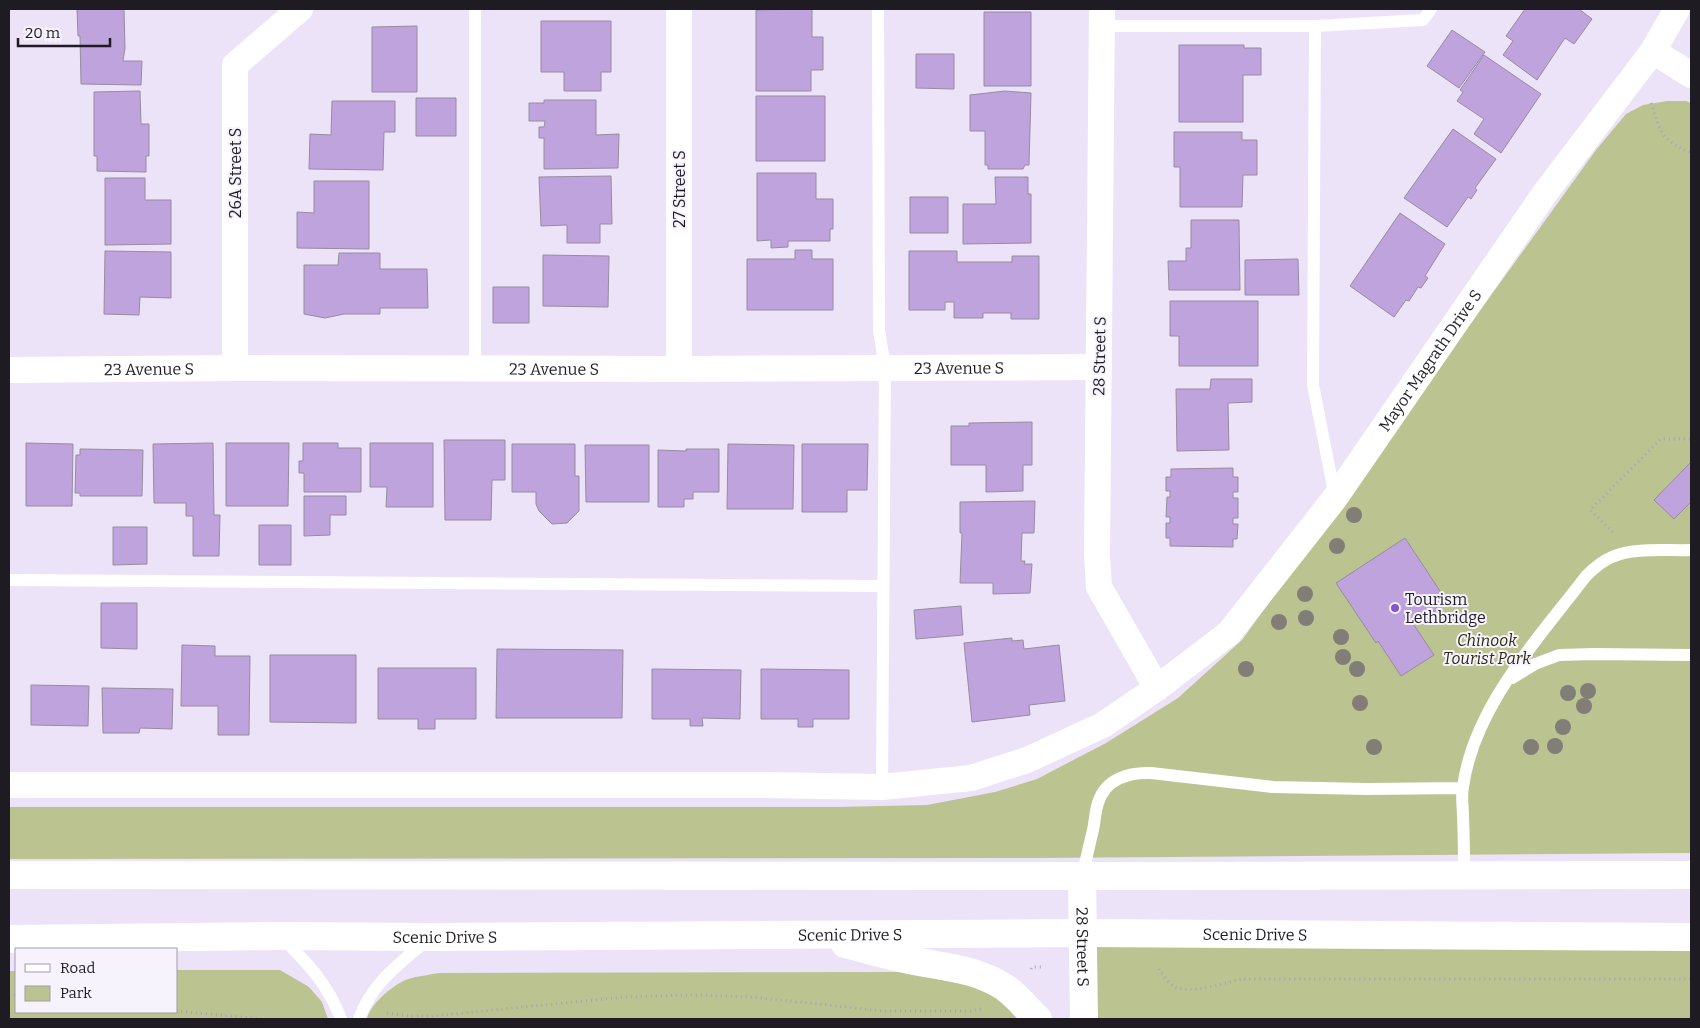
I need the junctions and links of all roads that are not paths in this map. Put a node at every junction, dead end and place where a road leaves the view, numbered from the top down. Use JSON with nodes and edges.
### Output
{"nodes":[{"id":1,"x":300,"y":9,"type":"edge"},
{"id":2,"x":475,"y":9,"type":"edge"},
{"id":3,"x":679,"y":9,"type":"edge"},
{"id":4,"x":878,"y":9,"type":"edge"},
{"id":5,"x":1430,"y":9,"type":"edge"},
{"id":6,"x":1677,"y":9,"type":"edge"},
{"id":7,"x":1102,"y":17,"type":"edge"},
{"id":8,"x":1315,"y":26,"type":"junction"},
{"id":9,"x":1653,"y":51,"type":"junction"},
{"id":10,"x":1691,"y":75,"type":"edge"},
{"id":11,"x":1099,"y":367,"type":"junction"},
{"id":12,"x":235,"y":368,"type":"junction"},
{"id":13,"x":475,"y":368,"type":"junction"},
{"id":14,"x":885,"y":368,"type":"junction"},
{"id":15,"x":679,"y":369,"type":"junction"},
{"id":16,"x":9,"y":370,"type":"edge"},
{"id":17,"x":1335,"y":498,"type":"junction"},
{"id":18,"x":1691,"y":550,"type":"edge"},
{"id":19,"x":9,"y":580,"type":"edge"},
{"id":20,"x":883,"y":586,"type":"junction"},
{"id":21,"x":1691,"y":656,"type":"edge"},
{"id":22,"x":1505,"y":682,"type":"junction"},
{"id":23,"x":1158,"y":688,"type":"junction"},
{"id":24,"x":9,"y":785,"type":"edge"},
{"id":25,"x":882,"y":787,"type":"junction"},
{"id":26,"x":1462,"y":788,"type":"junction"},
{"id":27,"x":1464,"y":874,"type":"junction"},
{"id":28,"x":9,"y":875,"type":"edge"},
{"id":29,"x":1691,"y":875,"type":"edge"},
{"id":30,"x":1082,"y":876,"type":"junction"},
{"id":31,"x":1083,"y":932,"type":"junction"},
{"id":32,"x":807,"y":934,"type":"junction"},
{"id":33,"x":280,"y":936,"type":"junction"},
{"id":34,"x":430,"y":937,"type":"junction"},
{"id":35,"x":1691,"y":937,"type":"edge"},
{"id":36,"x":9,"y":939,"type":"edge"},
{"id":37,"x":360,"y":1015,"type":"edge"},
{"id":38,"x":341,"y":1019,"type":"edge"},
{"id":39,"x":1038,"y":1019,"type":"edge"},
{"id":40,"x":1084,"y":1019,"type":"edge"}],
"edges":[{"from":1,"to":12,"type":"street","name":"26A Street S"},
{"from":2,"to":13,"type":"lane"},
{"from":3,"to":15,"type":"street","name":"27 Street S"},
{"from":4,"to":14,"type":"lane"},
{"from":5,"to":8,"type":"lane"},
{"from":6,"to":9,"type":"street","name":"Mayor Magrath Drive S"},
{"from":7,"to":8,"type":"lane"},
{"from":7,"to":11,"type":"street","name":"28 Street S"},
{"from":8,"to":17,"type":"lane"},
{"from":9,"to":10,"type":"street"},
{"from":9,"to":17,"type":"street","name":"Mayor Magrath Drive S"},
{"from":11,"to":14,"type":"street","name":"23 Avenue S"},
{"from":11,"to":23,"type":"street","name":"28 Street S"},
{"from":12,"to":13,"type":"street","name":"23 Avenue S"},
{"from":12,"to":16,"type":"street","name":"23 Avenue S"},
{"from":13,"to":15,"type":"street","name":"23 Avenue S"},
{"from":14,"to":15,"type":"street","name":"23 Avenue S"},
{"from":14,"to":20,"type":"lane"},
{"from":17,"to":23,"type":"street","name":"Mayor Magrath Drive S"},
{"from":18,"to":22,"type":"lane"},
{"from":19,"to":20,"type":"lane"},
{"from":20,"to":25,"type":"lane"},
{"from":21,"to":22,"type":"lane"},
{"from":22,"to":26,"type":"lane"},
{"from":23,"to":25,"type":"street"},
{"from":24,"to":25,"type":"street"},
{"from":26,"to":27,"type":"lane"},
{"from":26,"to":30,"type":"lane"},
{"from":27,"to":29,"type":"main road"},
{"from":27,"to":30,"type":"main road"},
{"from":28,"to":30,"type":"main road"},
{"from":30,"to":31,"type":"main road","name":"28 Street S"},
{"from":31,"to":32,"type":"main road","name":"Scenic Drive S"},
{"from":31,"to":35,"type":"main road","name":"Scenic Drive S"},
{"from":31,"to":40,"type":"main road","name":"28 Street S"},
{"from":32,"to":34,"type":"main road","name":"Scenic Drive S"},
{"from":32,"to":39,"type":"main road"},
{"from":33,"to":34,"type":"main road","name":"Scenic Drive S"},
{"from":33,"to":36,"type":"main road","name":"Scenic Drive S"},
{"from":33,"to":38,"type":"lane"},
{"from":34,"to":37,"type":"lane"}]}
